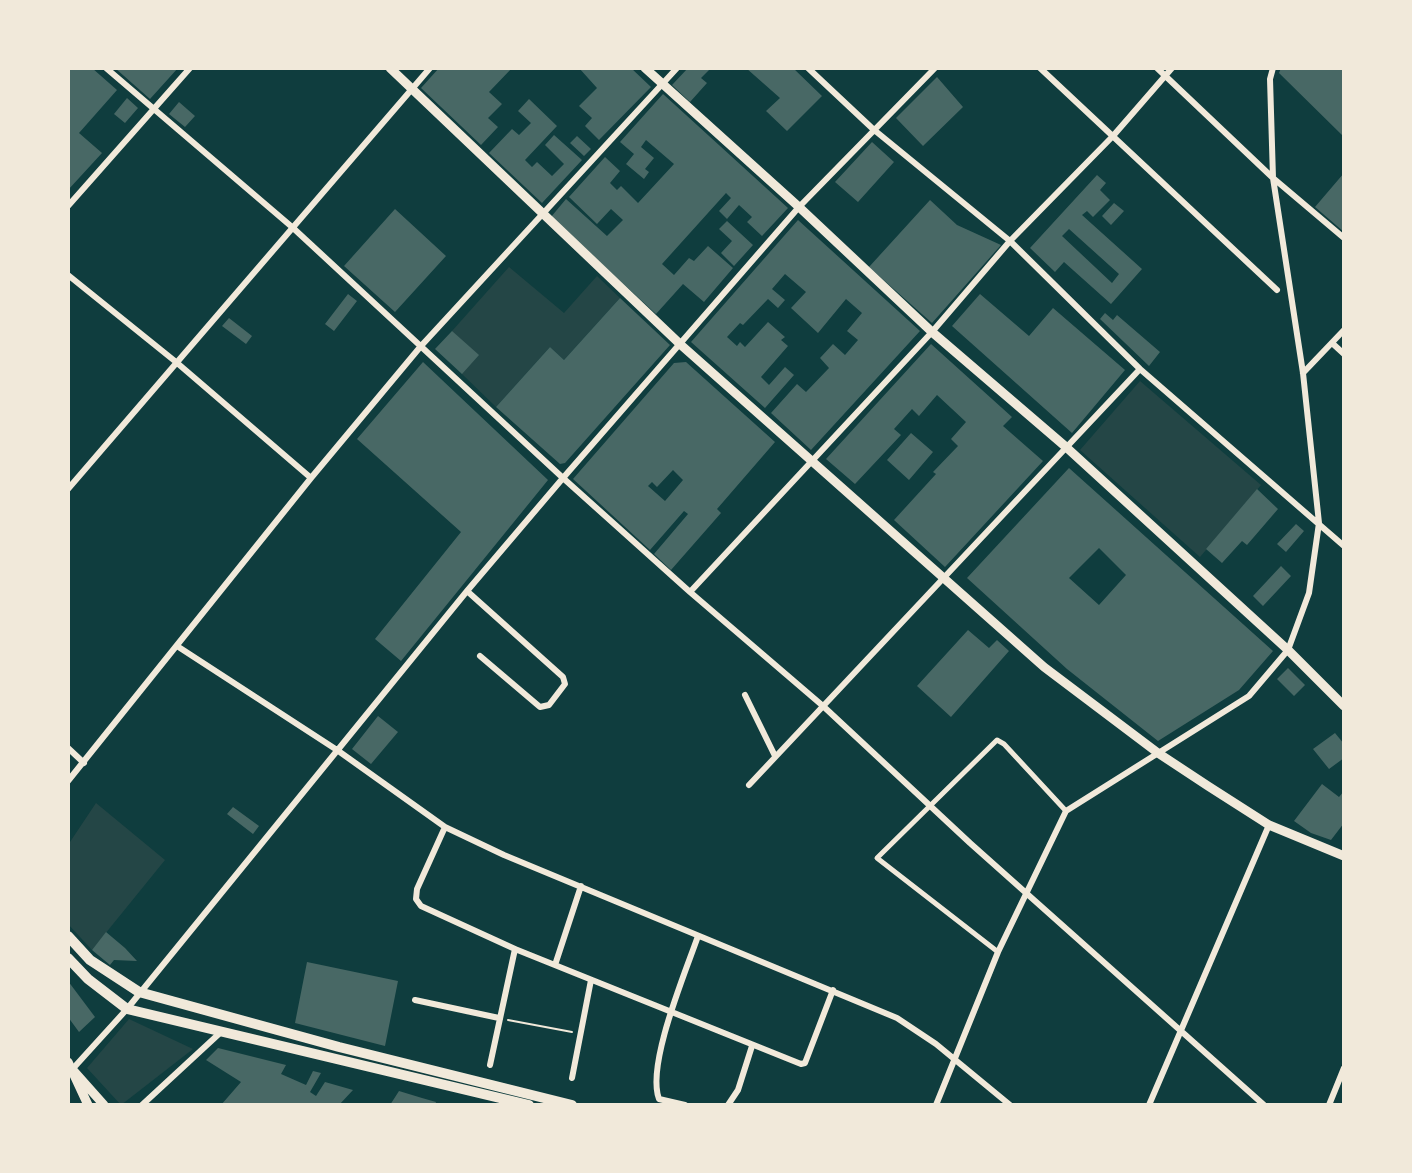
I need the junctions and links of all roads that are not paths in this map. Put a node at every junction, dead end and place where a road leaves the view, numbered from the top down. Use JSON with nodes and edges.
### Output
{"nodes":[{"id":1,"x":106,"y":68,"type":"edge"},
{"id":2,"x":190,"y":68,"type":"edge"},
{"id":3,"x":390,"y":68,"type":"edge"},
{"id":4,"x":430,"y":68,"type":"edge"},
{"id":5,"x":645,"y":68,"type":"edge"},
{"id":6,"x":677,"y":68,"type":"edge"},
{"id":7,"x":808,"y":68,"type":"edge"},
{"id":8,"x":935,"y":68,"type":"edge"},
{"id":9,"x":1040,"y":68,"type":"edge"},
{"id":10,"x":1157,"y":68,"type":"edge"},
{"id":11,"x":1172,"y":68,"type":"edge"},
{"id":12,"x":1273,"y":68,"type":"edge"},
{"id":13,"x":1165,"y":76,"type":"junction"},
{"id":14,"x":662,"y":84,"type":"junction"},
{"id":15,"x":412,"y":88,"type":"junction"},
{"id":16,"x":154,"y":109,"type":"junction"},
{"id":17,"x":873,"y":129,"type":"junction"},
{"id":18,"x":1113,"y":136,"type":"junction"},
{"id":19,"x":1273,"y":178,"type":"junction"},
{"id":20,"x":68,"y":206,"type":"edge"},
{"id":21,"x":799,"y":207,"type":"junction"},
{"id":22,"x":542,"y":213,"type":"junction"},
{"id":23,"x":292,"y":227,"type":"junction"},
{"id":24,"x":1344,"y":238,"type":"edge"},
{"id":25,"x":1010,"y":241,"type":"junction"},
{"id":26,"x":68,"y":275,"type":"edge"},
{"id":27,"x":1277,"y":290,"type":"dead end"},
{"id":28,"x":1344,"y":330,"type":"edge"},
{"id":29,"x":932,"y":332,"type":"junction"},
{"id":30,"x":1332,"y":343,"type":"junction"},
{"id":31,"x":681,"y":345,"type":"junction"},
{"id":32,"x":421,"y":346,"type":"junction"},
{"id":33,"x":1344,"y":354,"type":"edge"},
{"id":34,"x":176,"y":362,"type":"junction"},
{"id":35,"x":1140,"y":369,"type":"junction"},
{"id":36,"x":1303,"y":373,"type":"junction"},
{"id":37,"x":1066,"y":447,"type":"junction"},
{"id":38,"x":812,"y":462,"type":"junction"},
{"id":39,"x":311,"y":478,"type":"junction"},
{"id":40,"x":563,"y":478,"type":"junction"},
{"id":41,"x":68,"y":489,"type":"edge"},
{"id":42,"x":1319,"y":523,"type":"junction"},
{"id":43,"x":1344,"y":546,"type":"edge"},
{"id":44,"x":944,"y":577,"type":"junction"},
{"id":45,"x":467,"y":591,"type":"junction"},
{"id":46,"x":690,"y":592,"type":"junction"},
{"id":47,"x":177,"y":646,"type":"junction"},
{"id":48,"x":1288,"y":650,"type":"junction"},
{"id":49,"x":480,"y":656,"type":"dead end"},
{"id":50,"x":745,"y":695,"type":"dead end"},
{"id":51,"x":823,"y":706,"type":"junction"},
{"id":52,"x":1344,"y":706,"type":"edge"},
{"id":53,"x":68,"y":748,"type":"edge"},
{"id":54,"x":337,"y":750,"type":"junction"},
{"id":55,"x":1158,"y":753,"type":"junction"},
{"id":56,"x":775,"y":756,"type":"junction"},
{"id":57,"x":84,"y":763,"type":"junction"},
{"id":58,"x":68,"y":781,"type":"edge"},
{"id":59,"x":749,"y":785,"type":"dead end"},
{"id":60,"x":929,"y":805,"type":"junction"},
{"id":61,"x":1066,"y":811,"type":"junction"},
{"id":62,"x":1269,"y":825,"type":"junction"},
{"id":63,"x":445,"y":827,"type":"junction"},
{"id":64,"x":1344,"y":856,"type":"edge"},
{"id":65,"x":581,"y":886,"type":"junction"},
{"id":66,"x":1026,"y":891,"type":"junction"},
{"id":67,"x":68,"y":936,"type":"edge"},
{"id":68,"x":698,"y":936,"type":"junction"},
{"id":69,"x":515,"y":949,"type":"junction"},
{"id":70,"x":998,"y":952,"type":"junction"},
{"id":71,"x":68,"y":958,"type":"edge"},
{"id":72,"x":555,"y":965,"type":"junction"},
{"id":73,"x":591,"y":980,"type":"junction"},
{"id":74,"x":833,"y":990,"type":"junction"},
{"id":75,"x":139,"y":992,"type":"junction"},
{"id":76,"x":415,"y":1000,"type":"dead end"},
{"id":77,"x":127,"y":1009,"type":"junction"},
{"id":78,"x":671,"y":1012,"type":"junction"},
{"id":79,"x":499,"y":1018,"type":"junction"},
{"id":80,"x":1182,"y":1030,"type":"junction"},
{"id":81,"x":221,"y":1032,"type":"junction"},
{"id":82,"x":752,"y":1046,"type":"junction"},
{"id":83,"x":339,"y":1047,"type":"junction"},
{"id":84,"x":336,"y":1059,"type":"junction"},
{"id":85,"x":956,"y":1060,"type":"junction"},
{"id":86,"x":490,"y":1065,"type":"dead end"},
{"id":87,"x":69,"y":1068,"type":"edge"},
{"id":88,"x":1344,"y":1068,"type":"edge"},
{"id":89,"x":572,"y":1078,"type":"dead end"},
{"id":90,"x":88,"y":1105,"type":"edge"},
{"id":91,"x":104,"y":1105,"type":"edge"},
{"id":92,"x":142,"y":1105,"type":"edge"},
{"id":93,"x":528,"y":1105,"type":"edge"},
{"id":94,"x":572,"y":1105,"type":"edge"},
{"id":95,"x":685,"y":1105,"type":"edge"},
{"id":96,"x":728,"y":1105,"type":"edge"},
{"id":97,"x":936,"y":1105,"type":"edge"},
{"id":98,"x":1010,"y":1105,"type":"edge"},
{"id":99,"x":1149,"y":1105,"type":"edge"},
{"id":100,"x":1264,"y":1105,"type":"edge"},
{"id":101,"x":1329,"y":1105,"type":"edge"}],
"edges":[{"from":1,"to":16,"type":"street"},
{"from":2,"to":16,"type":"street"},
{"from":3,"to":15,"type":"main road"},
{"from":4,"to":15,"type":"street"},
{"from":5,"to":14,"type":"main road"},
{"from":6,"to":14,"type":"street"},
{"from":7,"to":17,"type":"street"},
{"from":8,"to":17,"type":"street"},
{"from":9,"to":18,"type":"street"},
{"from":10,"to":13,"type":"street"},
{"from":11,"to":13,"type":"street"},
{"from":12,"to":19,"type":"street"},
{"from":13,"to":18,"type":"street"},
{"from":13,"to":19,"type":"street"},
{"from":14,"to":21,"type":"main road"},
{"from":14,"to":22,"type":"street"},
{"from":15,"to":22,"type":"main road"},
{"from":15,"to":23,"type":"street"},
{"from":16,"to":20,"type":"street"},
{"from":16,"to":23,"type":"street"},
{"from":17,"to":21,"type":"street"},
{"from":17,"to":25,"type":"street"},
{"from":18,"to":25,"type":"street"},
{"from":18,"to":27,"type":"street"},
{"from":19,"to":24,"type":"street"},
{"from":19,"to":36,"type":"street"},
{"from":21,"to":29,"type":"main road"},
{"from":21,"to":31,"type":"street"},
{"from":22,"to":31,"type":"main road"},
{"from":22,"to":32,"type":"street"},
{"from":23,"to":32,"type":"street"},
{"from":23,"to":34,"type":"street"},
{"from":25,"to":29,"type":"street"},
{"from":25,"to":35,"type":"street"},
{"from":26,"to":34,"type":"street"},
{"from":28,"to":30,"type":"street"},
{"from":29,"to":37,"type":"main road"},
{"from":29,"to":38,"type":"street"},
{"from":30,"to":33,"type":"street"},
{"from":30,"to":36,"type":"street"},
{"from":31,"to":38,"type":"main road"},
{"from":31,"to":40,"type":"street"},
{"from":32,"to":39,"type":"street"},
{"from":32,"to":40,"type":"street"},
{"from":34,"to":39,"type":"street"},
{"from":34,"to":41,"type":"street"},
{"from":35,"to":37,"type":"street"},
{"from":35,"to":42,"type":"street"},
{"from":36,"to":42,"type":"street"},
{"from":37,"to":44,"type":"street"},
{"from":37,"to":48,"type":"main road"},
{"from":38,"to":44,"type":"main road"},
{"from":38,"to":46,"type":"street"},
{"from":39,"to":47,"type":"street"},
{"from":40,"to":45,"type":"street"},
{"from":40,"to":46,"type":"street"},
{"from":42,"to":43,"type":"street"},
{"from":42,"to":48,"type":"street"},
{"from":44,"to":51,"type":"street"},
{"from":44,"to":55,"type":"main road"},
{"from":45,"to":49,"type":"street"},
{"from":45,"to":54,"type":"street"},
{"from":46,"to":51,"type":"street"},
{"from":47,"to":54,"type":"street"},
{"from":47,"to":57,"type":"street"},
{"from":48,"to":52,"type":"main road"},
{"from":48,"to":55,"type":"street"},
{"from":50,"to":56,"type":"street"},
{"from":51,"to":56,"type":"street"},
{"from":51,"to":60,"type":"street"},
{"from":53,"to":57,"type":"street"},
{"from":54,"to":63,"type":"street"},
{"from":54,"to":75,"type":"street"},
{"from":55,"to":61,"type":"street"},
{"from":55,"to":62,"type":"main road"},
{"from":56,"to":59,"type":"street"},
{"from":57,"to":58,"type":"street"},
{"from":60,"to":61,"type":"street"},
{"from":60,"to":66,"type":"street"},
{"from":60,"to":70,"type":"street"},
{"from":61,"to":66,"type":"street"},
{"from":62,"to":64,"type":"main road"},
{"from":62,"to":80,"type":"street"},
{"from":63,"to":65,"type":"street"},
{"from":63,"to":69,"type":"street"},
{"from":65,"to":68,"type":"street"},
{"from":65,"to":72,"type":"street"},
{"from":66,"to":70,"type":"street"},
{"from":66,"to":80,"type":"street"},
{"from":67,"to":75,"type":"main road"},
{"from":68,"to":74,"type":"street"},
{"from":68,"to":78,"type":"street"},
{"from":69,"to":72,"type":"street"},
{"from":69,"to":79,"type":"street"},
{"from":70,"to":85,"type":"street"},
{"from":71,"to":77,"type":"main road"},
{"from":72,"to":73,"type":"street"},
{"from":73,"to":78,"type":"street"},
{"from":73,"to":89,"type":"street"},
{"from":74,"to":82,"type":"street"},
{"from":74,"to":85,"type":"street"},
{"from":75,"to":77,"type":"street"},
{"from":75,"to":83,"type":"main road"},
{"from":76,"to":79,"type":"street"},
{"from":77,"to":81,"type":"main road"},
{"from":77,"to":87,"type":"street"},
{"from":78,"to":82,"type":"street"},
{"from":78,"to":95,"type":"street"},
{"from":79,"to":86,"type":"street"},
{"from":80,"to":99,"type":"street"},
{"from":80,"to":100,"type":"street"},
{"from":81,"to":84,"type":"main road"},
{"from":81,"to":92,"type":"street"},
{"from":82,"to":96,"type":"street"},
{"from":83,"to":84,"type":"main road"},
{"from":83,"to":94,"type":"main road"},
{"from":84,"to":93,"type":"main road"},
{"from":85,"to":97,"type":"street"},
{"from":85,"to":98,"type":"street"},
{"from":87,"to":90,"type":"main road"},
{"from":87,"to":91,"type":"main road"},
{"from":88,"to":101,"type":"street"}]}
